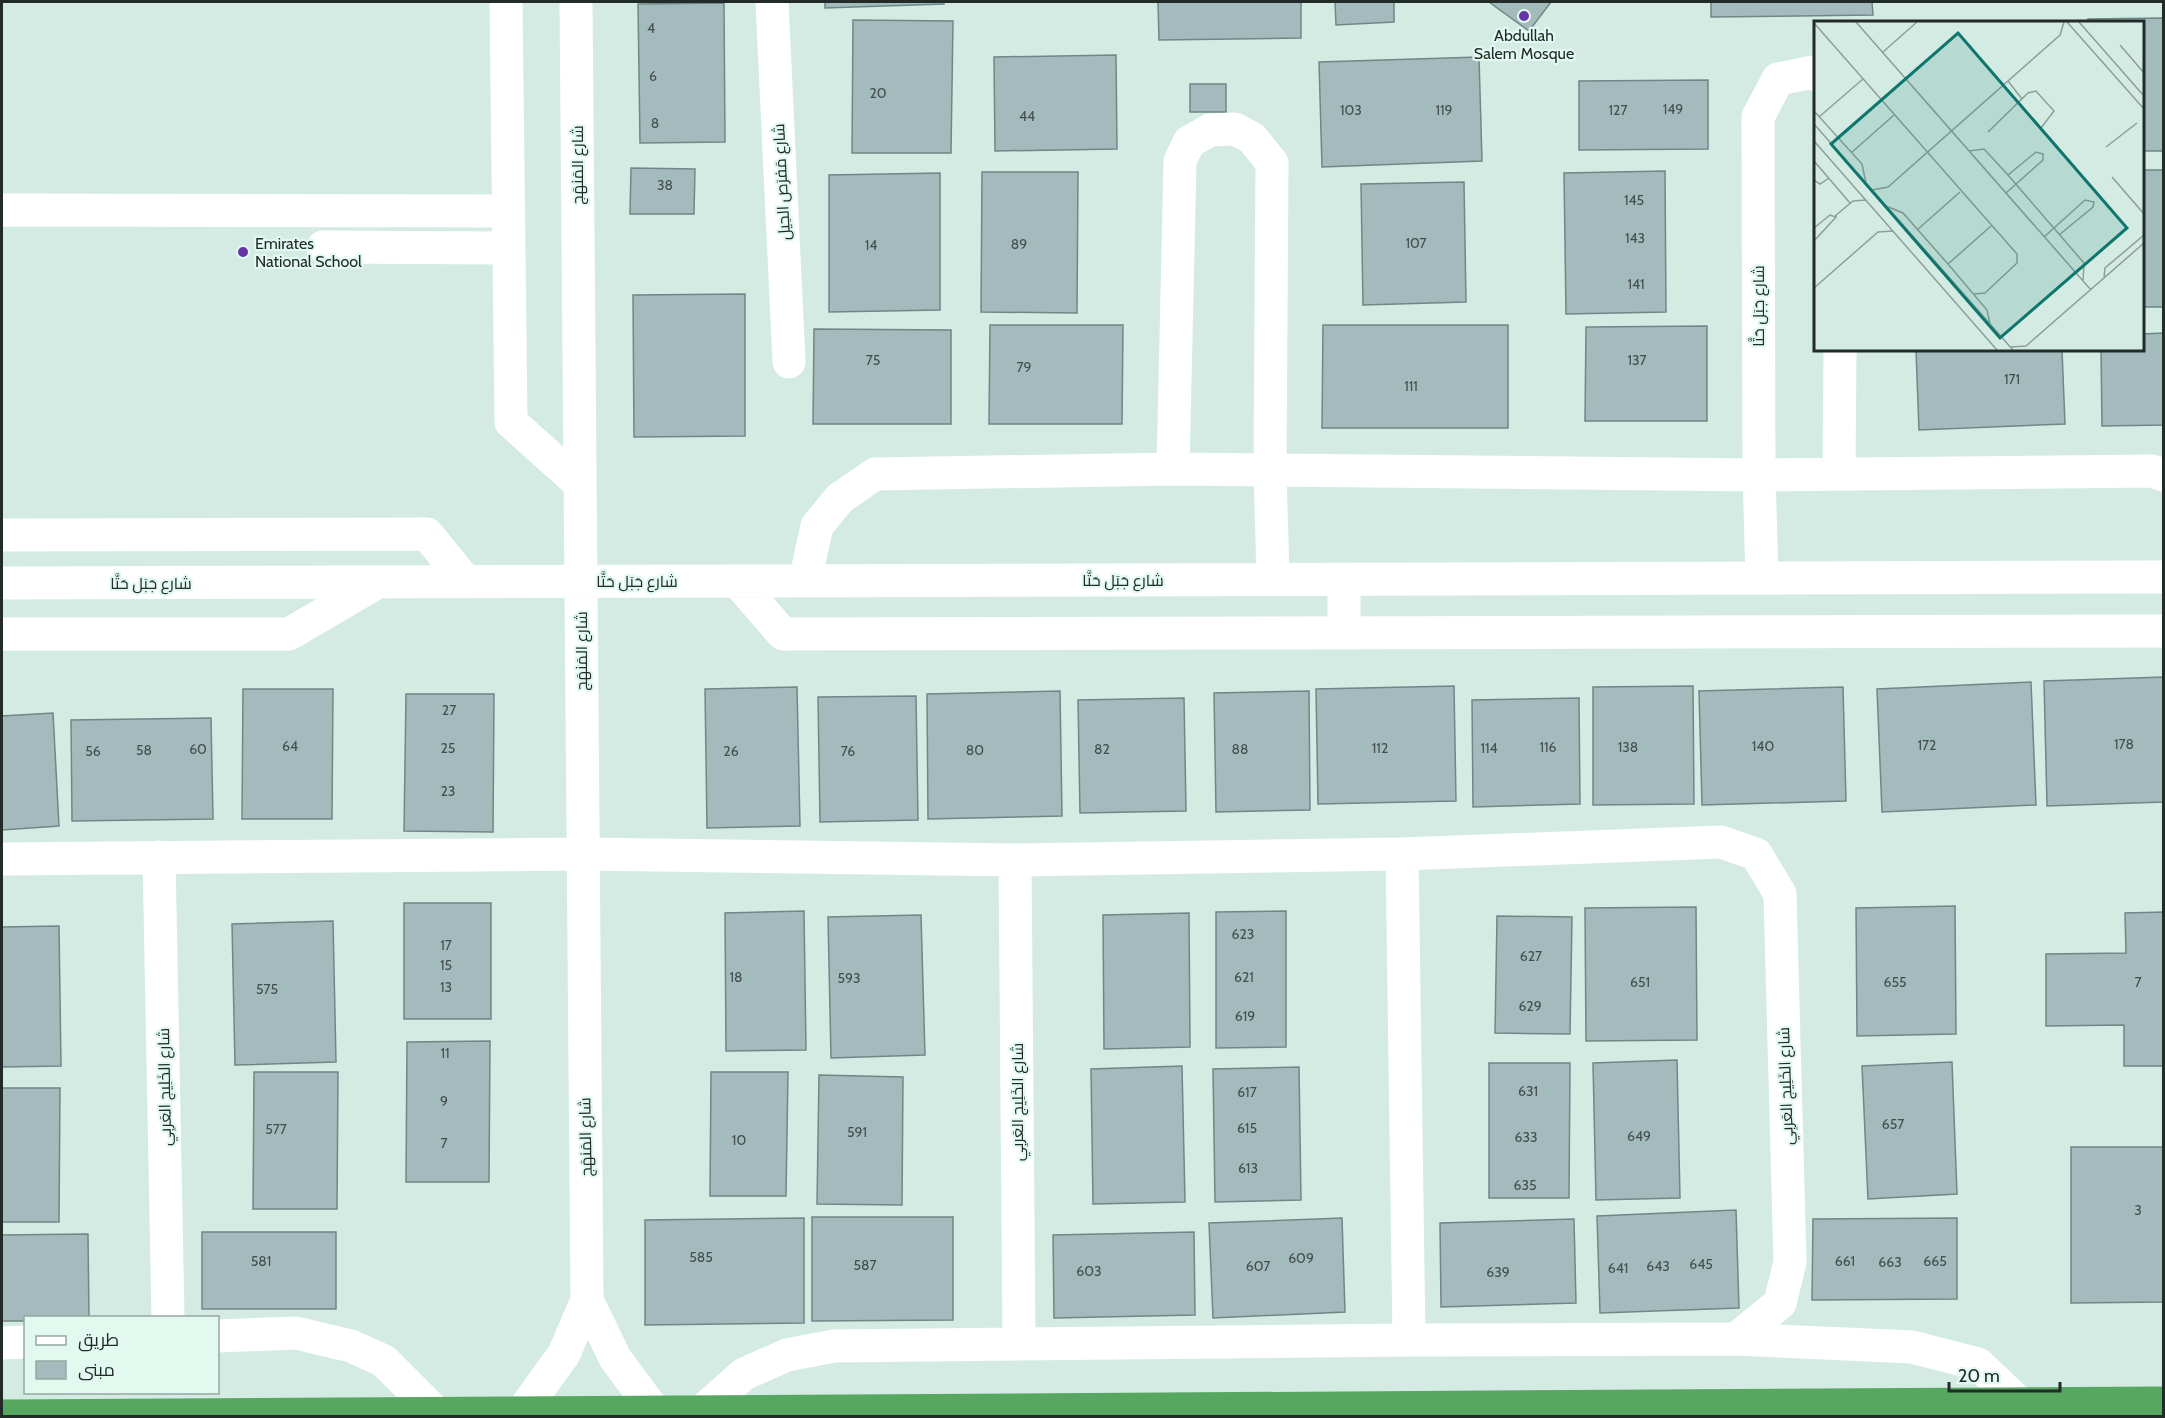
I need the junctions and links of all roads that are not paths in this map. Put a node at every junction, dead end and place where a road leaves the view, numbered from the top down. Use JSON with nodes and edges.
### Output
{"nodes":[{"id":1,"x":506,"y":2,"type":"edge"},
{"id":2,"x":576,"y":2,"type":"edge"},
{"id":3,"x":772,"y":2,"type":"edge"},
{"id":4,"x":1814,"y":74,"type":"edge"},
{"id":5,"x":2,"y":210,"type":"edge"},
{"id":6,"x":508,"y":212,"type":"junction"},
{"id":7,"x":323,"y":247,"type":"dead end"},
{"id":8,"x":509,"y":248,"type":"junction"},
{"id":9,"x":1840,"y":351,"type":"edge"},
{"id":10,"x":789,"y":362,"type":"dead end"},
{"id":11,"x":1173,"y":469,"type":"junction"},
{"id":12,"x":1270,"y":470,"type":"junction"},
{"id":13,"x":1839,"y":474,"type":"junction"},
{"id":14,"x":1759,"y":475,"type":"junction"},
{"id":15,"x":2163,"y":475,"type":"edge"},
{"id":16,"x":580,"y":484,"type":"junction"},
{"id":17,"x":2,"y":535,"type":"edge"},
{"id":18,"x":2163,"y":577,"type":"edge"},
{"id":19,"x":1762,"y":578,"type":"junction"},
{"id":20,"x":1273,"y":579,"type":"junction"},
{"id":21,"x":1344,"y":580,"type":"junction"},
{"id":22,"x":581,"y":581,"type":"junction"},
{"id":23,"x":737,"y":581,"type":"junction"},
{"id":24,"x":805,"y":581,"type":"junction"},
{"id":25,"x":378,"y":582,"type":"junction"},
{"id":26,"x":466,"y":582,"type":"junction"},
{"id":27,"x":2,"y":583,"type":"edge"},
{"id":28,"x":2163,"y":631,"type":"edge"},
{"id":29,"x":1344,"y":633,"type":"junction"},
{"id":30,"x":2,"y":634,"type":"edge"},
{"id":31,"x":583,"y":854,"type":"junction"},
{"id":32,"x":1402,"y":854,"type":"junction"},
{"id":33,"x":159,"y":857,"type":"junction"},
{"id":34,"x":2,"y":859,"type":"edge"},
{"id":35,"x":1015,"y":860,"type":"junction"},
{"id":36,"x":587,"y":1300,"type":"junction"},
{"id":37,"x":168,"y":1316,"type":"edge"},
{"id":38,"x":219,"y":1336,"type":"edge"},
{"id":39,"x":1736,"y":1339,"type":"junction"},
{"id":40,"x":1409,"y":1340,"type":"junction"},
{"id":41,"x":2,"y":1342,"type":"edge"},
{"id":42,"x":24,"y":1342,"type":"edge"},
{"id":43,"x":1019,"y":1344,"type":"junction"},
{"id":44,"x":2163,"y":1402,"type":"edge"},
{"id":45,"x":2019,"y":1404,"type":"junction"},
{"id":46,"x":522,"y":1412,"type":"junction"},
{"id":47,"x":655,"y":1412,"type":"junction"},
{"id":48,"x":701,"y":1412,"type":"junction"},
{"id":49,"x":436,"y":1413,"type":"junction"},
{"id":50,"x":2,"y":1416,"type":"edge"}],
"edges":[{"from":1,"to":6,"type":"street"},
{"from":2,"to":16,"type":"street","name":"شارع المَنهَج"},
{"from":3,"to":10,"type":"street","name":"شارع مَفرَص الحِيل"},
{"from":4,"to":14,"type":"street","name":"شارع جَبَل حَتَّا"},
{"from":5,"to":6,"type":"street"},
{"from":6,"to":8,"type":"street"},
{"from":7,"to":8,"type":"street"},
{"from":8,"to":16,"type":"street"},
{"from":9,"to":13,"type":"street"},
{"from":11,"to":12,"type":"street"},
{"from":11,"to":12,"type":"street"},
{"from":11,"to":24,"type":"street"},
{"from":12,"to":14,"type":"street"},
{"from":12,"to":20,"type":"street"},
{"from":13,"to":14,"type":"street"},
{"from":13,"to":15,"type":"street"},
{"from":14,"to":19,"type":"street","name":"شارع جَبَل حَتَّا"},
{"from":16,"to":22,"type":"street","name":"شارع المَنهَج"},
{"from":17,"to":26,"type":"street"},
{"from":18,"to":19,"type":"street","name":"شارع جَبَل حَتَّا"},
{"from":19,"to":21,"type":"street","name":"شارع جَبَل حَتَّا"},
{"from":20,"to":21,"type":"street","name":"شارع جَبَل حَتَّا"},
{"from":20,"to":24,"type":"street","name":"شارع جَبَل حَتَّا"},
{"from":21,"to":29,"type":"street"},
{"from":22,"to":23,"type":"street","name":"شارع جَبَل حَتَّا"},
{"from":22,"to":26,"type":"street","name":"شارع جَبَل حَتَّا"},
{"from":22,"to":31,"type":"street","name":"شارع المَنهَج"},
{"from":23,"to":24,"type":"street","name":"شارع جَبَل حَتَّا"},
{"from":23,"to":29,"type":"street"},
{"from":25,"to":26,"type":"street","name":"شارع جَبَل حَتَّا"},
{"from":25,"to":27,"type":"street","name":"شارع جَبَل حَتَّا"},
{"from":25,"to":30,"type":"street"},
{"from":28,"to":29,"type":"street"},
{"from":31,"to":33,"type":"street"},
{"from":31,"to":35,"type":"street"},
{"from":31,"to":36,"type":"street","name":"شارع المَنهَج"},
{"from":32,"to":35,"type":"street"},
{"from":32,"to":39,"type":"street","name":"شارع الخَلِيج العَربِي"},
{"from":32,"to":40,"type":"street"},
{"from":33,"to":34,"type":"street"},
{"from":33,"to":37,"type":"street","name":"شارع الخَلِيج العَربِي"},
{"from":35,"to":43,"type":"street","name":"شارع الخَلِيج العَربِي"},
{"from":36,"to":46,"type":"street","name":"شارع المَنهَج"},
{"from":36,"to":47,"type":"street","name":"شارع المَنهَج"},
{"from":38,"to":49,"type":"street"},
{"from":39,"to":40,"type":"street"},
{"from":39,"to":45,"type":"street"},
{"from":40,"to":43,"type":"street"},
{"from":41,"to":42,"type":"street"},
{"from":43,"to":48,"type":"street"},
{"from":44,"to":45,"type":"highway"},
{"from":45,"to":48,"type":"highway"},
{"from":46,"to":47,"type":"highway"},
{"from":46,"to":49,"type":"highway"},
{"from":47,"to":48,"type":"highway"},
{"from":49,"to":50,"type":"highway"}]}
